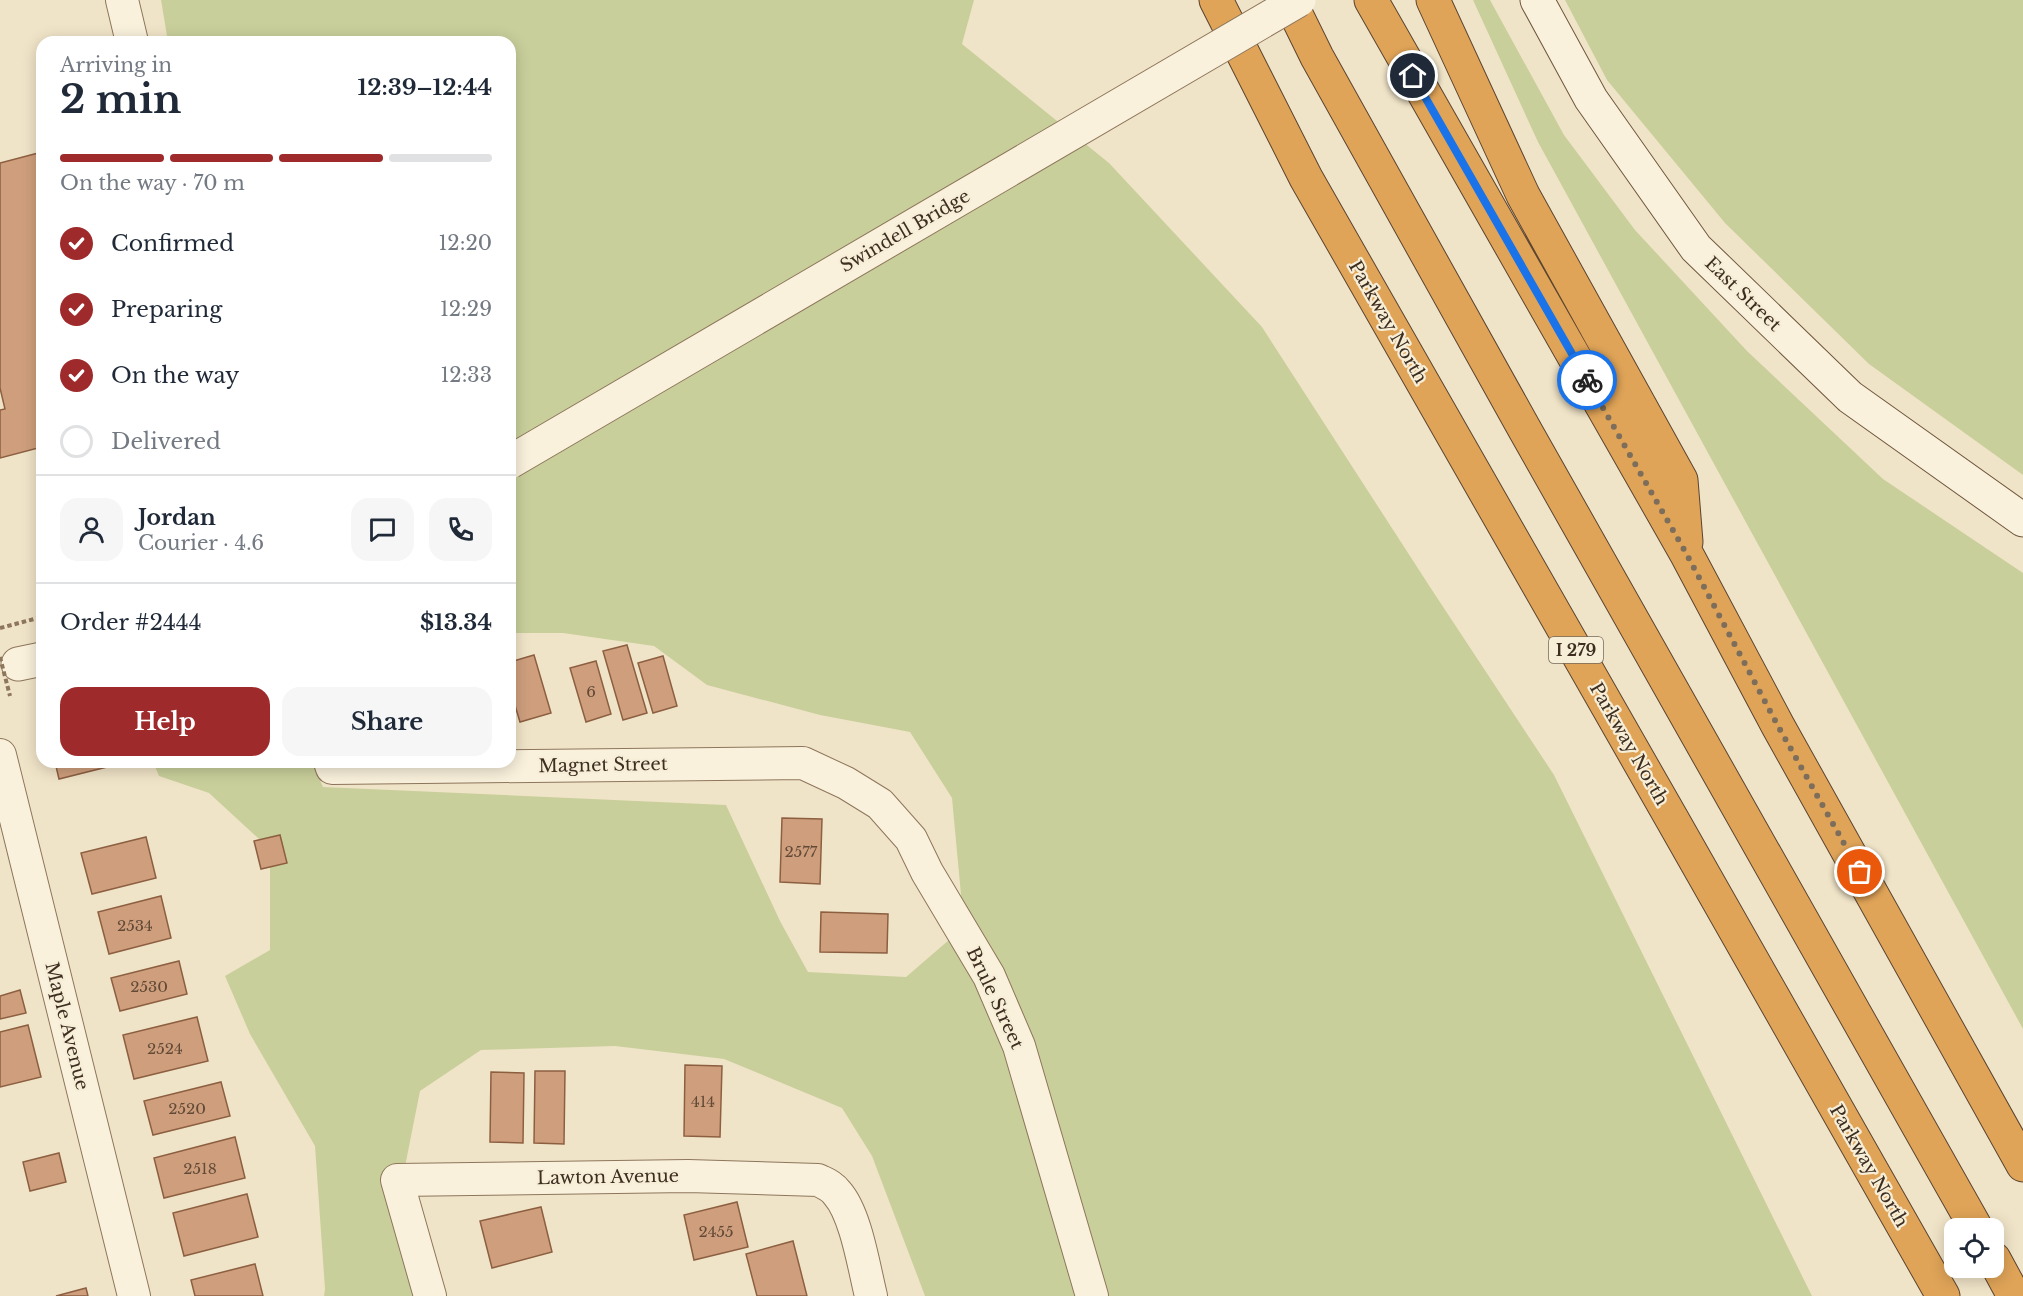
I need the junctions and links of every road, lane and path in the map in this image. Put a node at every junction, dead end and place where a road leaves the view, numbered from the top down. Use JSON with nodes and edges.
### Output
{"nodes":[{"id":1,"x":123,"y":0,"type":"edge"},
{"id":2,"x":1216,"y":0,"type":"edge"},
{"id":3,"x":1288,"y":0,"type":"edge"},
{"id":4,"x":1299,"y":0,"type":"edge"},
{"id":5,"x":1371,"y":0,"type":"edge"},
{"id":6,"x":1433,"y":0,"type":"edge"},
{"id":7,"x":1537,"y":0,"type":"edge"},
{"id":8,"x":131,"y":36,"type":"edge"},
{"id":9,"x":516,"y":458,"type":"edge"},
{"id":10,"x":2023,"y":520,"type":"edge"},
{"id":11,"x":1686,"y":553,"type":"junction"},
{"id":12,"x":36,"y":619,"type":"edge"},
{"id":13,"x":0,"y":628,"type":"edge"},
{"id":14,"x":20,"y":660,"type":"edge"},
{"id":15,"x":10,"y":696,"type":"dead end"},
{"id":16,"x":0,"y":755,"type":"edge"},
{"id":17,"x":803,"y":763,"type":"joint"},
{"id":18,"x":516,"y":764,"type":"edge"},
{"id":19,"x":2023,"y":1165,"type":"edge"},
{"id":20,"x":1970,"y":1218,"type":"edge"},
{"id":21,"x":2004,"y":1278,"type":"edge"},
{"id":22,"x":134,"y":1296,"type":"edge"},
{"id":23,"x":430,"y":1296,"type":"edge"},
{"id":24,"x":871,"y":1296,"type":"edge"},
{"id":25,"x":1092,"y":1296,"type":"edge"},
{"id":26,"x":1943,"y":1296,"type":"edge"},
{"id":27,"x":2014,"y":1296,"type":"edge"}],
"edges":[{"from":1,"to":8,"type":"street"},
{"from":2,"to":26,"type":"highway","name":"Parkway North","number":"I 279"},
{"from":3,"to":20,"type":"highway"},
{"from":4,"to":9,"type":"street","name":"Swindell Bridge","bridge":true},
{"from":5,"to":11,"type":"highway"},
{"from":6,"to":11,"type":"highway"},
{"from":7,"to":10,"type":"street","name":"East Street"},
{"from":11,"to":19,"type":"highway"},
{"from":12,"to":13,"type":"path"},
{"from":14,"to":15,"type":"path","bridge":true},
{"from":16,"to":22,"type":"street","name":"Maple Avenue"},
{"from":17,"to":18,"type":"street","name":"Magnet Street"},
{"from":17,"to":25,"type":"street","name":"Brule Street"},
{"from":21,"to":27,"type":"highway"},
{"from":23,"to":24,"type":"street","name":"Lawton Avenue"}]}
